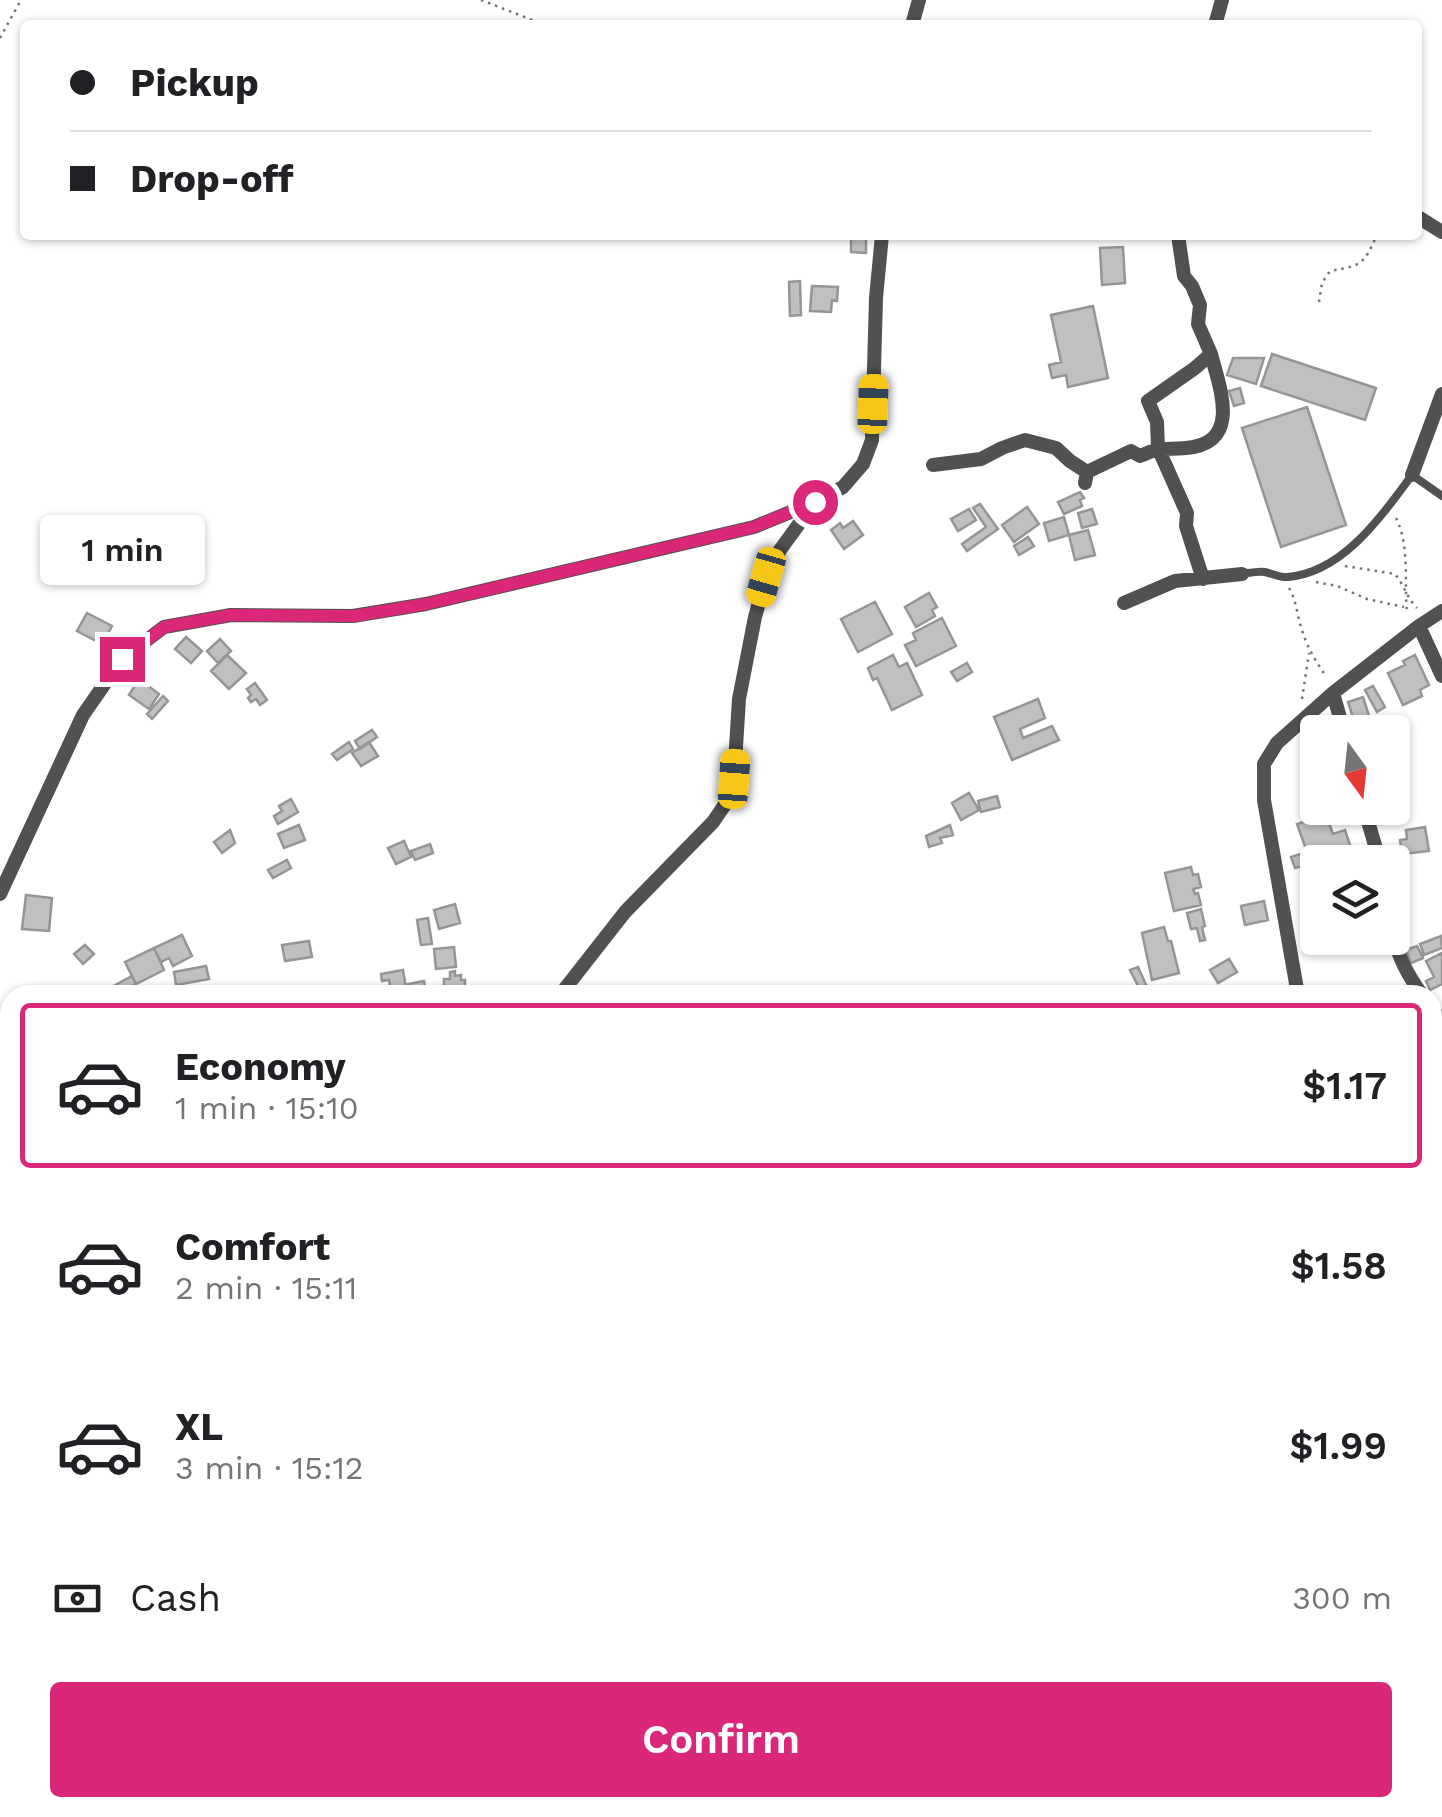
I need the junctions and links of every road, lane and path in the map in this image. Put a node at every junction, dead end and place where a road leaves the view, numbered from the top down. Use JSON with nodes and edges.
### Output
{"nodes":[{"id":1,"x":21,"y":0,"type":"edge"},
{"id":2,"x":480,"y":0,"type":"edge"},
{"id":3,"x":531,"y":20,"type":"edge"},
{"id":4,"x":0,"y":38,"type":"edge"},
{"id":5,"x":882,"y":240,"type":"edge"},
{"id":6,"x":1179,"y":240,"type":"edge"},
{"id":7,"x":1375,"y":240,"type":"edge"},
{"id":8,"x":1319,"y":302,"type":"dead end"},
{"id":9,"x":1211,"y":354,"type":"junction"},
{"id":10,"x":1442,"y":394,"type":"edge"},
{"id":11,"x":1158,"y":448,"type":"junction"},
{"id":12,"x":933,"y":465,"type":"dead end"},
{"id":13,"x":1412,"y":474,"type":"junction"},
{"id":14,"x":1442,"y":496,"type":"edge"},
{"id":15,"x":815,"y":502,"type":"junction"},
{"id":16,"x":1389,"y":506,"type":"junction"},
{"id":17,"x":1333,"y":560,"type":"junction"},
{"id":18,"x":1242,"y":574,"type":"joint"},
{"id":19,"x":1298,"y":575,"type":"junction"},
{"id":20,"x":1284,"y":578,"type":"junction"},
{"id":21,"x":1203,"y":579,"type":"junction"},
{"id":22,"x":1405,"y":588,"type":"junction"},
{"id":23,"x":1124,"y":603,"type":"dead end"},
{"id":24,"x":1406,"y":607,"type":"junction"},
{"id":25,"x":1442,"y":611,"type":"edge"},
{"id":26,"x":1419,"y":627,"type":"junction"},
{"id":27,"x":1310,"y":649,"type":"junction"},
{"id":28,"x":1442,"y":676,"type":"edge"},
{"id":29,"x":1333,"y":693,"type":"junction"},
{"id":30,"x":1310,"y":713,"type":"junction"},
{"id":31,"x":1339,"y":715,"type":"edge"},
{"id":32,"x":0,"y":894,"type":"edge"},
{"id":33,"x":1398,"y":955,"type":"edge"},
{"id":34,"x":568,"y":985,"type":"edge"},
{"id":35,"x":1291,"y":985,"type":"edge"},
{"id":36,"x":1415,"y":985,"type":"edge"}],
"edges":[{"from":1,"to":4,"type":"path"},
{"from":2,"to":3,"type":"path"},
{"from":5,"to":15,"type":"street"},
{"from":6,"to":9,"type":"street"},
{"from":7,"to":8,"type":"path"},
{"from":9,"to":11,"type":"street"},
{"from":9,"to":11,"type":"street"},
{"from":10,"to":13,"type":"street"},
{"from":11,"to":12,"type":"street"},
{"from":11,"to":21,"type":"street"},
{"from":13,"to":14,"type":"lane"},
{"from":13,"to":16,"type":"lane"},
{"from":15,"to":32,"type":"street"},
{"from":15,"to":34,"type":"street"},
{"from":16,"to":17,"type":"lane"},
{"from":16,"to":22,"type":"path"},
{"from":17,"to":19,"type":"lane"},
{"from":17,"to":22,"type":"path"},
{"from":18,"to":20,"type":"lane"},
{"from":18,"to":21,"type":"street"},
{"from":19,"to":20,"type":"lane"},
{"from":19,"to":24,"type":"path"},
{"from":20,"to":27,"type":"path"},
{"from":21,"to":23,"type":"street"},
{"from":22,"to":24,"type":"path"},
{"from":22,"to":26,"type":"path"},
{"from":24,"to":26,"type":"path"},
{"from":25,"to":26,"type":"street"},
{"from":26,"to":28,"type":"street"},
{"from":26,"to":29,"type":"street"},
{"from":27,"to":29,"type":"path"},
{"from":27,"to":30,"type":"path"},
{"from":29,"to":30,"type":"street"},
{"from":29,"to":31,"type":"street"},
{"from":30,"to":35,"type":"street"},
{"from":33,"to":36,"type":"street"}]}
